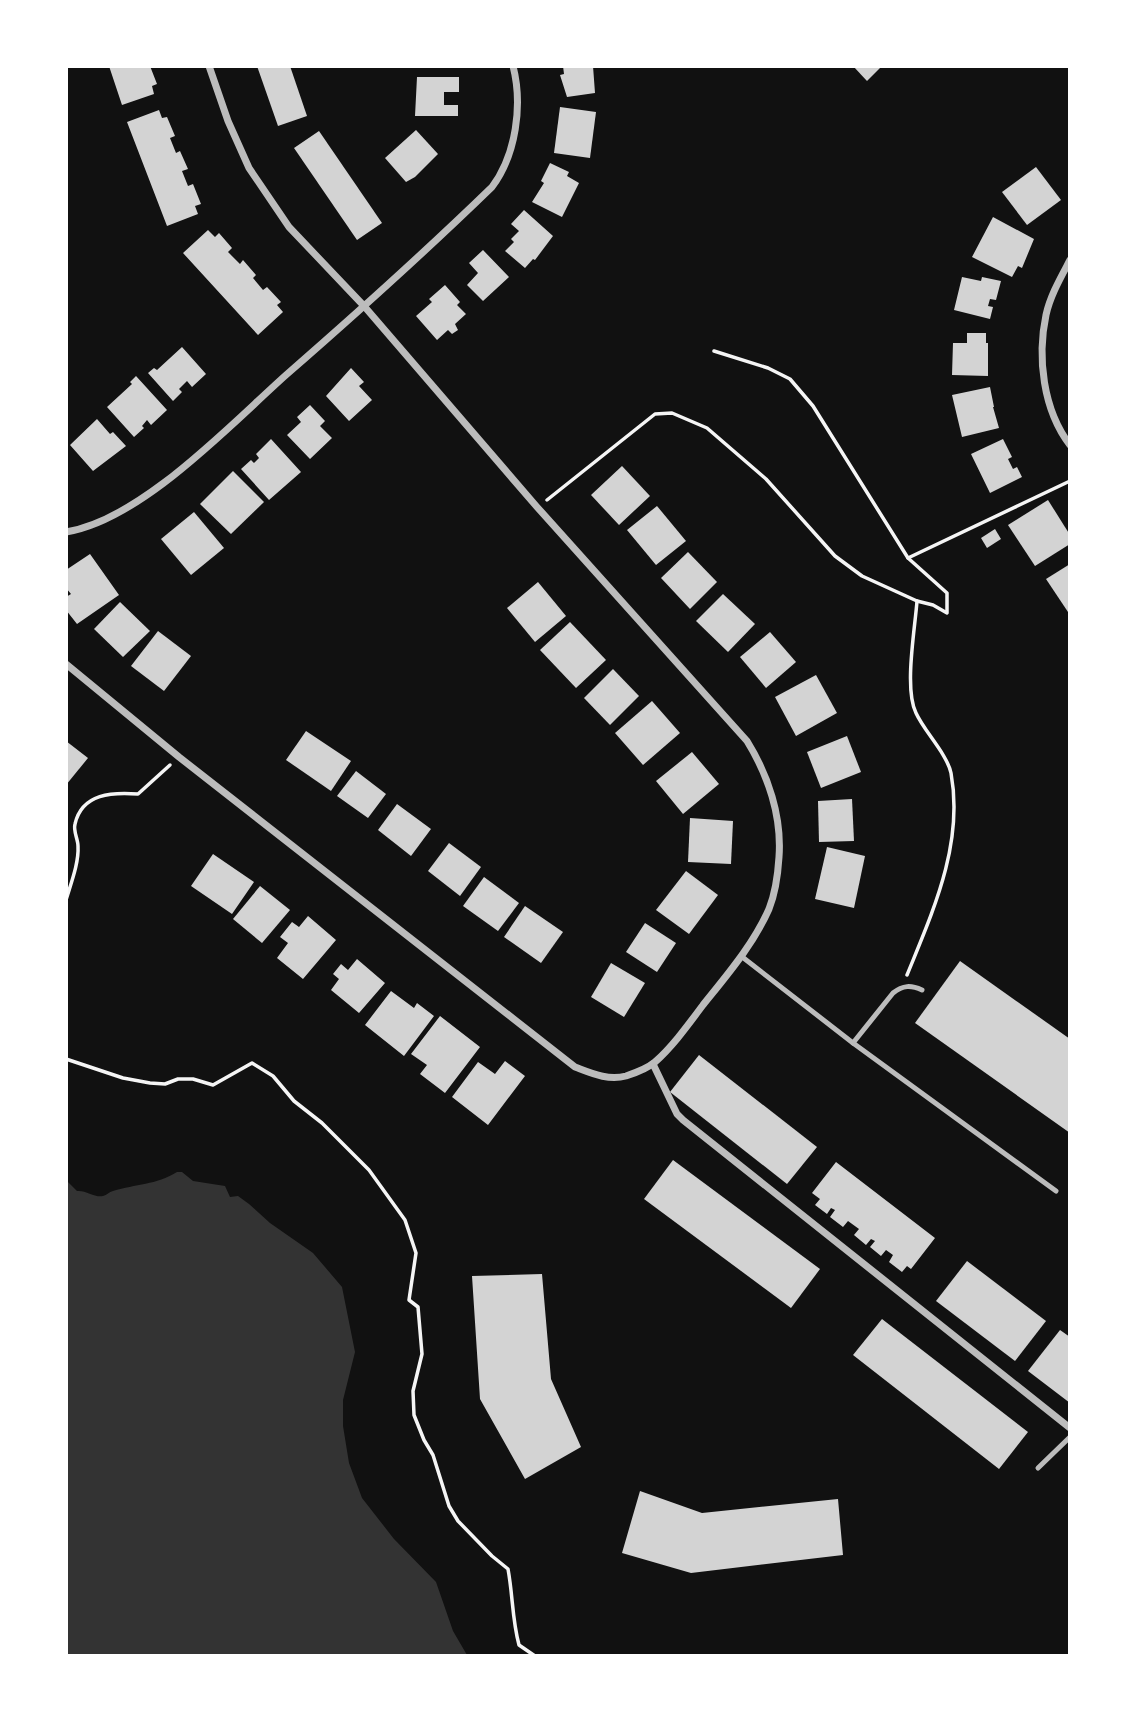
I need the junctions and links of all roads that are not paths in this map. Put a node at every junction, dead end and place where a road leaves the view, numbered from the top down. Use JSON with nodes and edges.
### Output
{"nodes":[{"id":1,"x":209,"y":66,"type":"edge"},
{"id":2,"x":513,"y":66,"type":"edge"},
{"id":3,"x":1069,"y":260,"type":"edge"},
{"id":4,"x":364,"y":306,"type":"junction"},
{"id":5,"x":1069,"y":445,"type":"edge"},
{"id":6,"x":66,"y":532,"type":"edge"},
{"id":7,"x":66,"y":664,"type":"edge"},
{"id":8,"x":741,"y":956,"type":"junction"},
{"id":9,"x":922,"y":990,"type":"dead end"},
{"id":10,"x":853,"y":1043,"type":"junction"},
{"id":11,"x":653,"y":1064,"type":"junction"},
{"id":12,"x":1056,"y":1191,"type":"dead end"},
{"id":13,"x":1069,"y":1428,"type":"edge"},
{"id":14,"x":1069,"y":1437,"type":"edge"},
{"id":15,"x":1038,"y":1468,"type":"dead end"}],
"edges":[{"from":1,"to":4,"type":"street"},
{"from":2,"to":4,"type":"street"},
{"from":3,"to":5,"type":"street"},
{"from":4,"to":6,"type":"street"},
{"from":4,"to":8,"type":"street"},
{"from":7,"to":11,"type":"street"},
{"from":8,"to":10,"type":"lane"},
{"from":8,"to":11,"type":"street"},
{"from":9,"to":10,"type":"lane"},
{"from":10,"to":12,"type":"lane"},
{"from":11,"to":13,"type":"street"},
{"from":14,"to":15,"type":"lane"}]}
